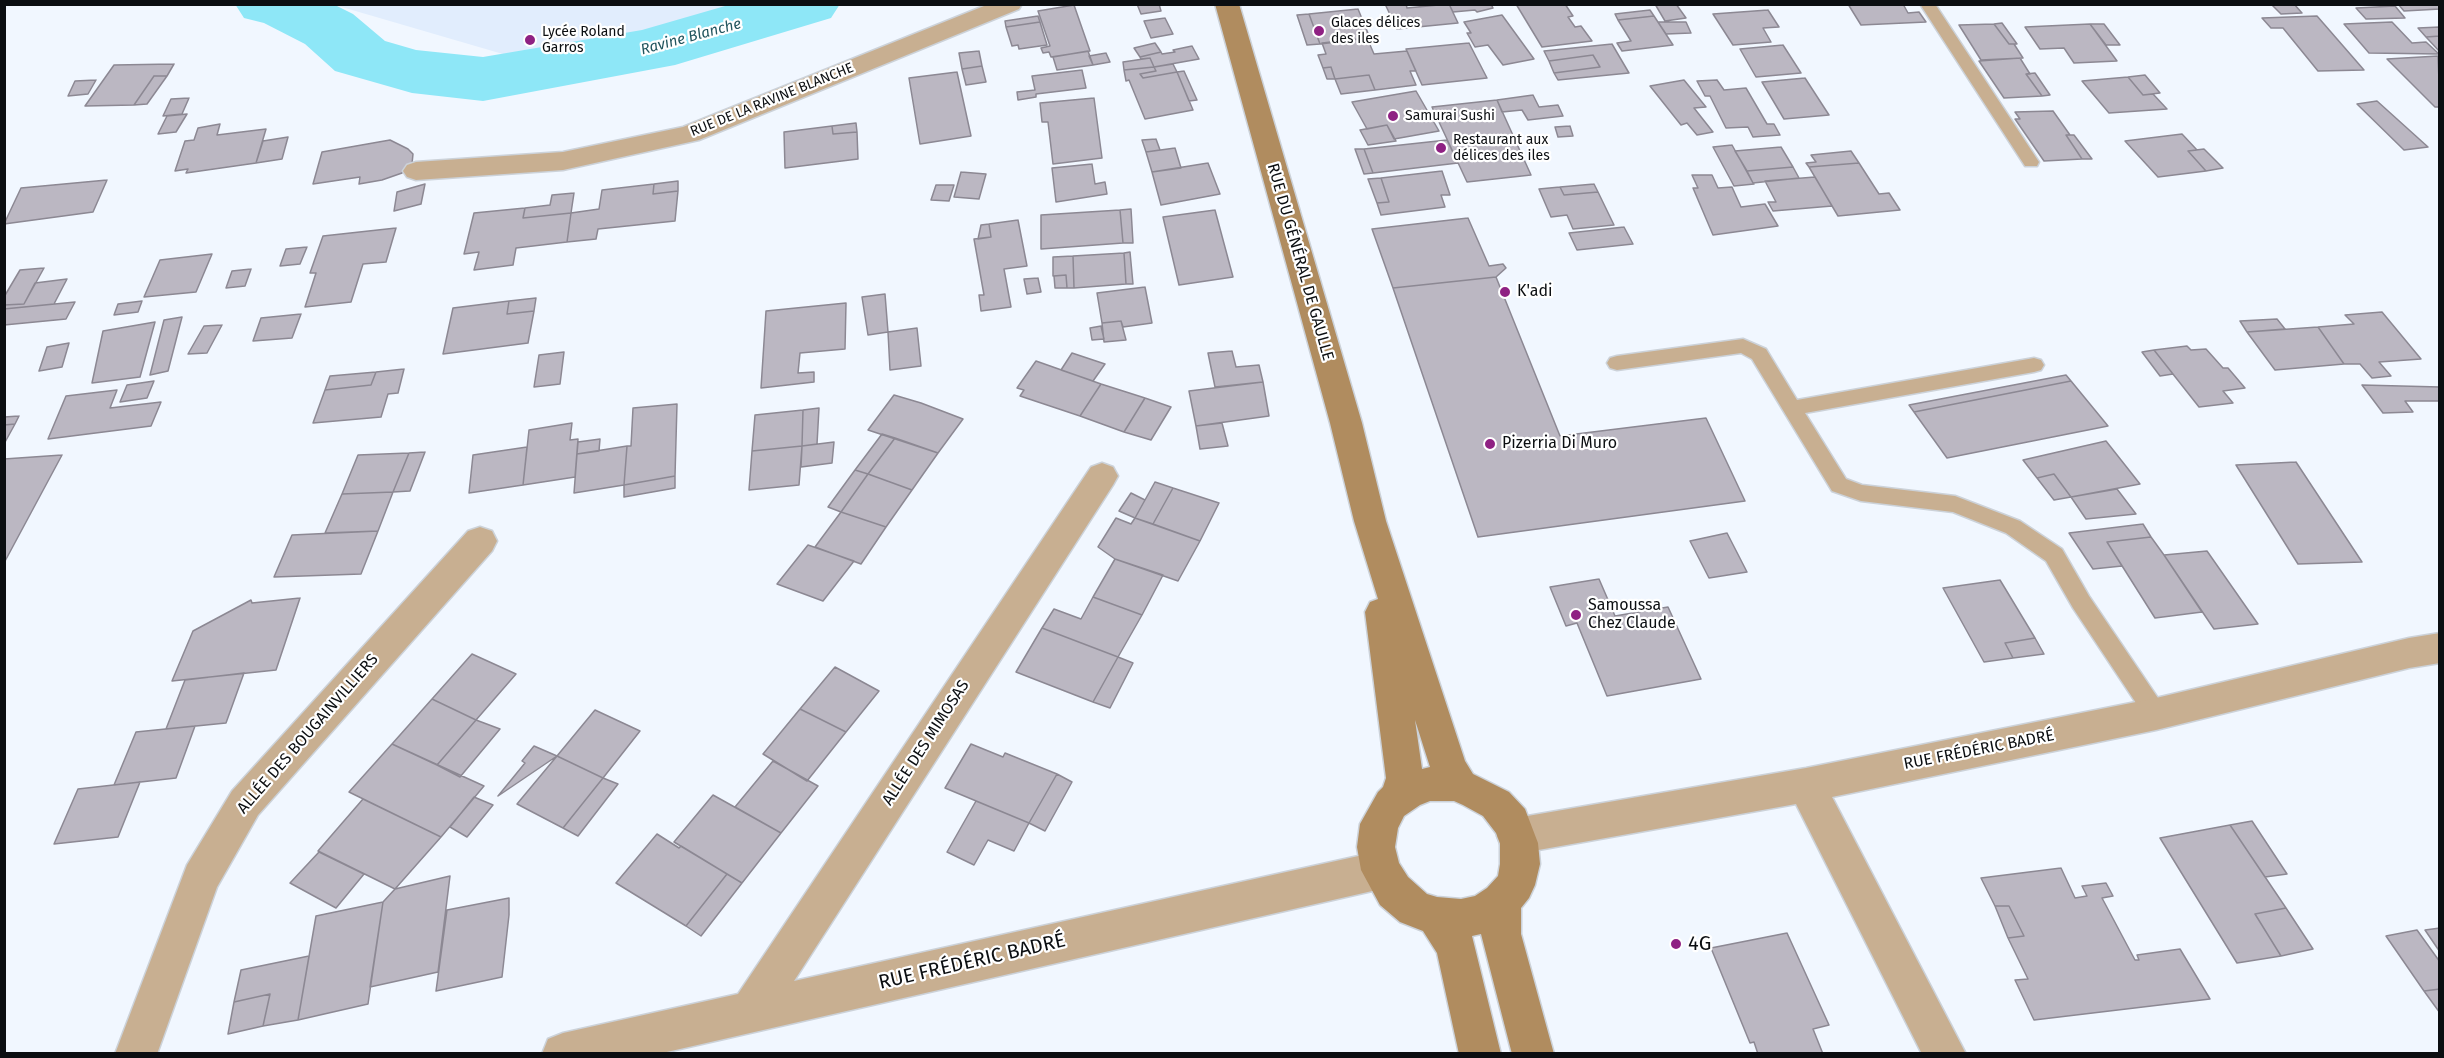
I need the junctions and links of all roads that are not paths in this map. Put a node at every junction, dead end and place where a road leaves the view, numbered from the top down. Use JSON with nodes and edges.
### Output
{"nodes":[{"id":1,"x":1011,"y":4,"type":"edge"},
{"id":2,"x":1227,"y":4,"type":"edge"},
{"id":3,"x":1927,"y":4,"type":"edge"},
{"id":4,"x":2031,"y":162,"type":"dead end"},
{"id":5,"x":416,"y":171,"type":"dead end"},
{"id":6,"x":1617,"y":363,"type":"dead end"},
{"id":7,"x":2034,"y":365,"type":"dead end"},
{"id":8,"x":1792,"y":408,"type":"junction"},
{"id":9,"x":1102,"y":476,"type":"dead end"},
{"id":10,"x":1370,"y":521,"type":"junction"},
{"id":11,"x":480,"y":540,"type":"dead end"},
{"id":12,"x":2439,"y":648,"type":"edge"},
{"id":13,"x":2156,"y":714,"type":"junction"},
{"id":14,"x":1806,"y":785,"type":"junction"},
{"id":15,"x":1460,"y":786,"type":"junction"},
{"id":16,"x":1399,"y":798,"type":"junction"},
{"id":17,"x":1516,"y":836,"type":"junction"},
{"id":18,"x":1381,"y":870,"type":"junction"},
{"id":19,"x":1501,"y":902,"type":"junction"},
{"id":20,"x":1437,"y":917,"type":"junction"},
{"id":21,"x":751,"y":1011,"type":"junction"},
{"id":22,"x":136,"y":1053,"type":"edge"},
{"id":23,"x":563,"y":1053,"type":"edge"},
{"id":24,"x":1480,"y":1053,"type":"edge"},
{"id":25,"x":1533,"y":1053,"type":"edge"},
{"id":26,"x":1945,"y":1053,"type":"edge"}],
"edges":[{"from":1,"to":5,"type":"street","name":"RUE DE LA RAVINE BLANCHE"},
{"from":2,"to":10,"type":"main road","name":"RUE DU GÉNÉRAL DE GAULLE"},
{"from":3,"to":4,"type":"lane"},
{"from":6,"to":8,"type":"lane"},
{"from":7,"to":8,"type":"lane"},
{"from":8,"to":13,"type":"lane"},
{"from":9,"to":21,"type":"street","name":"ALLÉE DES MIMOSAS"},
{"from":10,"to":15,"type":"main road","name":"RUE DU GÉNÉRAL DE GAULLE"},
{"from":10,"to":16,"type":"main road","name":"RUE DU GÉNÉRAL DE GAULLE"},
{"from":11,"to":22,"type":"street","name":"ALLÉE DES BOUGAINVILLIERS"},
{"from":12,"to":13,"type":"street","name":"RUE FRÉDÉRIC BADRÉ"},
{"from":13,"to":14,"type":"street","name":"RUE FRÉDÉRIC BADRÉ"},
{"from":14,"to":17,"type":"street","name":"RUE FRÉDÉRIC BADRÉ"},
{"from":14,"to":26,"type":"street"},
{"from":15,"to":16,"type":"main road"},
{"from":15,"to":17,"type":"main road"},
{"from":16,"to":18,"type":"main road"},
{"from":17,"to":19,"type":"main road"},
{"from":18,"to":20,"type":"main road"},
{"from":18,"to":21,"type":"street","name":"RUE FRÉDÉRIC BADRÉ"},
{"from":19,"to":20,"type":"main road"},
{"from":19,"to":25,"type":"main road"},
{"from":20,"to":24,"type":"main road"},
{"from":21,"to":23,"type":"street","name":"RUE FRÉDÉRIC BADRÉ"}]}
